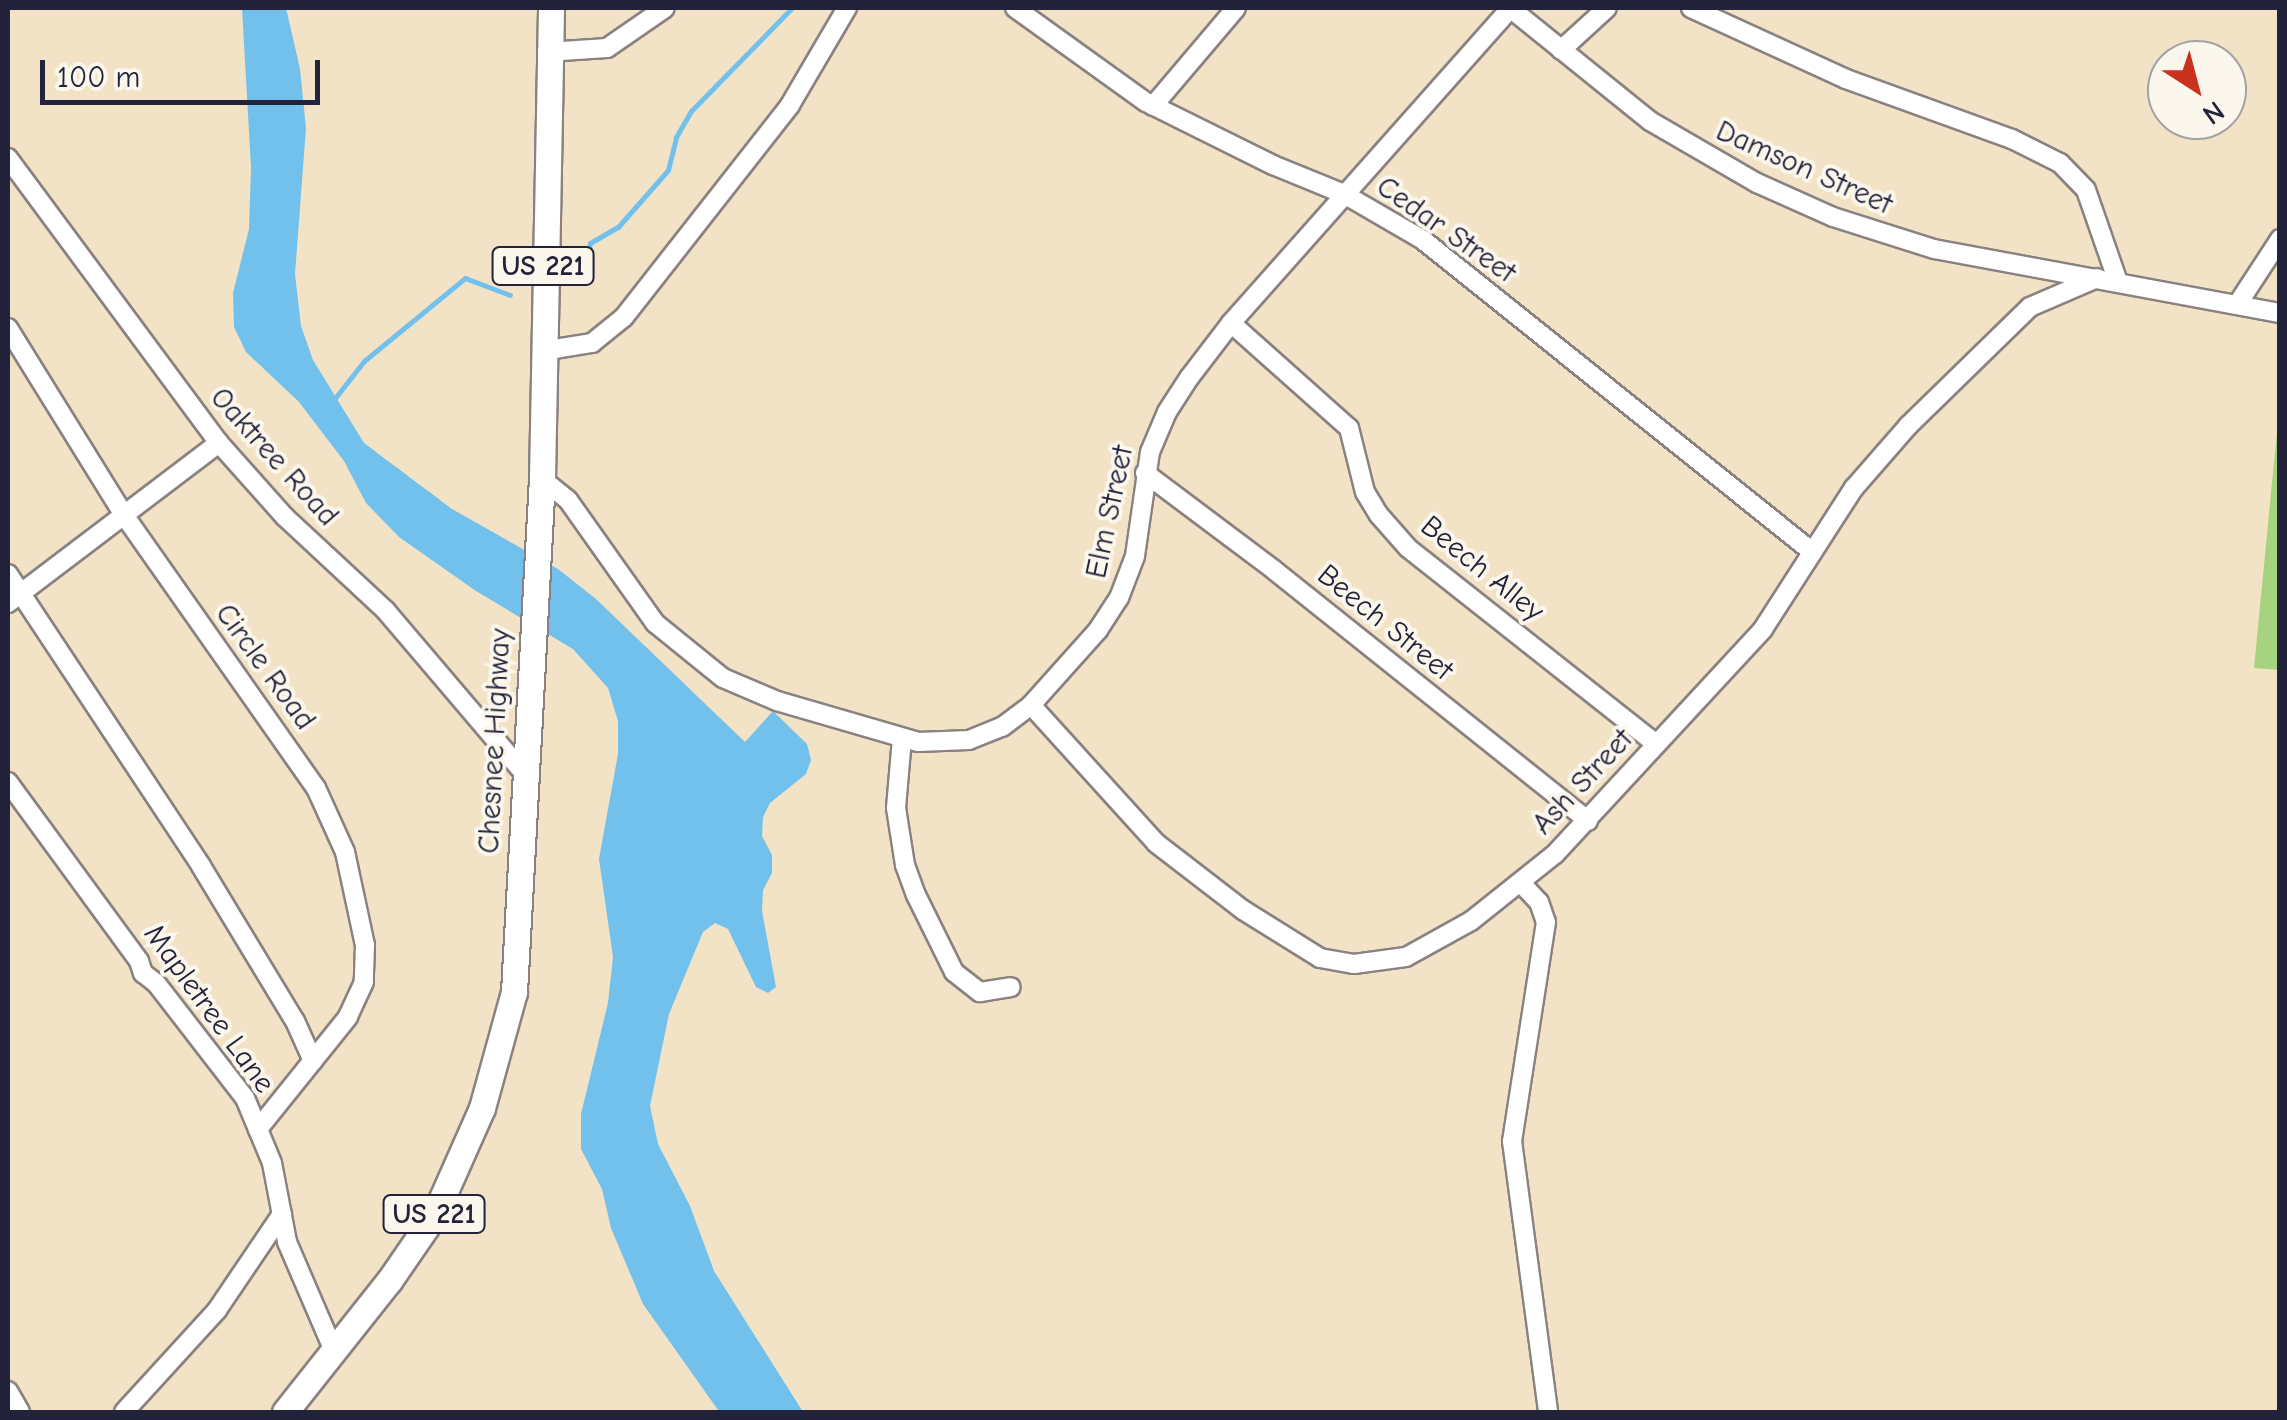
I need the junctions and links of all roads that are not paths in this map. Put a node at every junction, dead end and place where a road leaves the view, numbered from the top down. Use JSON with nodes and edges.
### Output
{"nodes":[{"id":1,"x":551,"y":8,"type":"edge"},
{"id":2,"x":665,"y":8,"type":"edge"},
{"id":3,"x":847,"y":8,"type":"edge"},
{"id":4,"x":1015,"y":8,"type":"edge"},
{"id":5,"x":1236,"y":8,"type":"edge"},
{"id":6,"x":1510,"y":8,"type":"edge"},
{"id":7,"x":1607,"y":8,"type":"edge"},
{"id":8,"x":1692,"y":8,"type":"edge"},
{"id":9,"x":1561,"y":50,"type":"junction"},
{"id":10,"x":547,"y":52,"type":"junction"},
{"id":11,"x":1153,"y":106,"type":"junction"},
{"id":12,"x":8,"y":158,"type":"edge"},
{"id":13,"x":1344,"y":194,"type":"junction"},
{"id":14,"x":2280,"y":239,"type":"edge"},
{"id":15,"x":2097,"y":278,"type":"junction"},
{"id":16,"x":2118,"y":282,"type":"junction"},
{"id":17,"x":2237,"y":304,"type":"junction"},
{"id":18,"x":2280,"y":313,"type":"edge"},
{"id":19,"x":1231,"y":323,"type":"junction"},
{"id":20,"x":8,"y":328,"type":"edge"},
{"id":21,"x":542,"y":351,"type":"junction"},
{"id":22,"x":219,"y":443,"type":"junction"},
{"id":23,"x":1144,"y":472,"type":"junction"},
{"id":24,"x":542,"y":479,"type":"junction"},
{"id":25,"x":124,"y":516,"type":"junction"},
{"id":26,"x":1812,"y":552,"type":"junction"},
{"id":27,"x":8,"y":574,"type":"edge"},
{"id":28,"x":14,"y":598,"type":"edge"},
{"id":29,"x":1030,"y":705,"type":"junction"},
{"id":30,"x":902,"y":738,"type":"junction"},
{"id":31,"x":1656,"y":744,"type":"junction"},
{"id":32,"x":524,"y":773,"type":"junction"},
{"id":33,"x":8,"y":782,"type":"edge"},
{"id":34,"x":1588,"y":821,"type":"junction"},
{"id":35,"x":1522,"y":884,"type":"junction"},
{"id":36,"x":1011,"y":987,"type":"dead end"},
{"id":37,"x":312,"y":1061,"type":"junction"},
{"id":38,"x":258,"y":1129,"type":"junction"},
{"id":39,"x":282,"y":1214,"type":"junction"},
{"id":40,"x":334,"y":1351,"type":"junction"},
{"id":41,"x":8,"y":1392,"type":"edge"},
{"id":42,"x":20,"y":1412,"type":"edge"},
{"id":43,"x":124,"y":1412,"type":"edge"},
{"id":44,"x":285,"y":1412,"type":"edge"},
{"id":45,"x":1548,"y":1412,"type":"edge"}],
"edges":[{"from":1,"to":10,"type":"main road","name":"Chesnee Highway","number":"US 221"},
{"from":2,"to":10,"type":"street"},
{"from":3,"to":21,"type":"street"},
{"from":4,"to":11,"type":"street","name":"Cedar Street"},
{"from":5,"to":11,"type":"street"},
{"from":6,"to":9,"type":"street","name":"Damson Street"},
{"from":6,"to":13,"type":"street","name":"Elm Street"},
{"from":7,"to":9,"type":"street"},
{"from":8,"to":16,"type":"street"},
{"from":9,"to":15,"type":"street","name":"Damson Street"},
{"from":10,"to":21,"type":"main road","name":"Chesnee Highway","number":"US 221"},
{"from":11,"to":13,"type":"street","name":"Cedar Street"},
{"from":12,"to":22,"type":"street","name":"Oaktree Road"},
{"from":13,"to":19,"type":"street","name":"Elm Street"},
{"from":13,"to":26,"type":"street","name":"Cedar Street"},
{"from":14,"to":17,"type":"street"},
{"from":15,"to":16,"type":"street","name":"Damson Street"},
{"from":15,"to":26,"type":"street","name":"Ash Street"},
{"from":16,"to":17,"type":"street","name":"Damson Street"},
{"from":17,"to":18,"type":"street","name":"Damson Street"},
{"from":19,"to":23,"type":"street","name":"Elm Street"},
{"from":19,"to":31,"type":"street","name":"Beech Alley"},
{"from":20,"to":25,"type":"street","name":"Circle Road"},
{"from":21,"to":24,"type":"main road","name":"Chesnee Highway","number":"US 221"},
{"from":22,"to":25,"type":"street"},
{"from":22,"to":32,"type":"street","name":"Oaktree Road"},
{"from":23,"to":29,"type":"street","name":"Elm Street"},
{"from":23,"to":34,"type":"street","name":"Beech Street"},
{"from":24,"to":30,"type":"street","name":"Elm Street"},
{"from":24,"to":32,"type":"main road","name":"Chesnee Highway","number":"US 221"},
{"from":25,"to":28,"type":"street"},
{"from":25,"to":37,"type":"street","name":"Circle Road"},
{"from":26,"to":31,"type":"street","name":"Ash Street"},
{"from":27,"to":28,"type":"street"},
{"from":28,"to":37,"type":"street"},
{"from":29,"to":30,"type":"street","name":"Elm Street"},
{"from":29,"to":35,"type":"street","name":"Ash Street"},
{"from":30,"to":36,"type":"street"},
{"from":31,"to":34,"type":"street","name":"Ash Street"},
{"from":32,"to":40,"type":"main road","name":"Chesnee Highway","number":"US 221"},
{"from":33,"to":38,"type":"street","name":"Mapletree Lane"},
{"from":34,"to":35,"type":"street","name":"Ash Street"},
{"from":35,"to":45,"type":"street"},
{"from":37,"to":38,"type":"street","name":"Circle Road"},
{"from":38,"to":39,"type":"street","name":"Mapletree Lane"},
{"from":39,"to":40,"type":"street","name":"Mapletree Lane"},
{"from":39,"to":43,"type":"street"},
{"from":40,"to":44,"type":"main road","name":"Chesnee Highway","number":"US 221"},
{"from":41,"to":42,"type":"street"}]}
